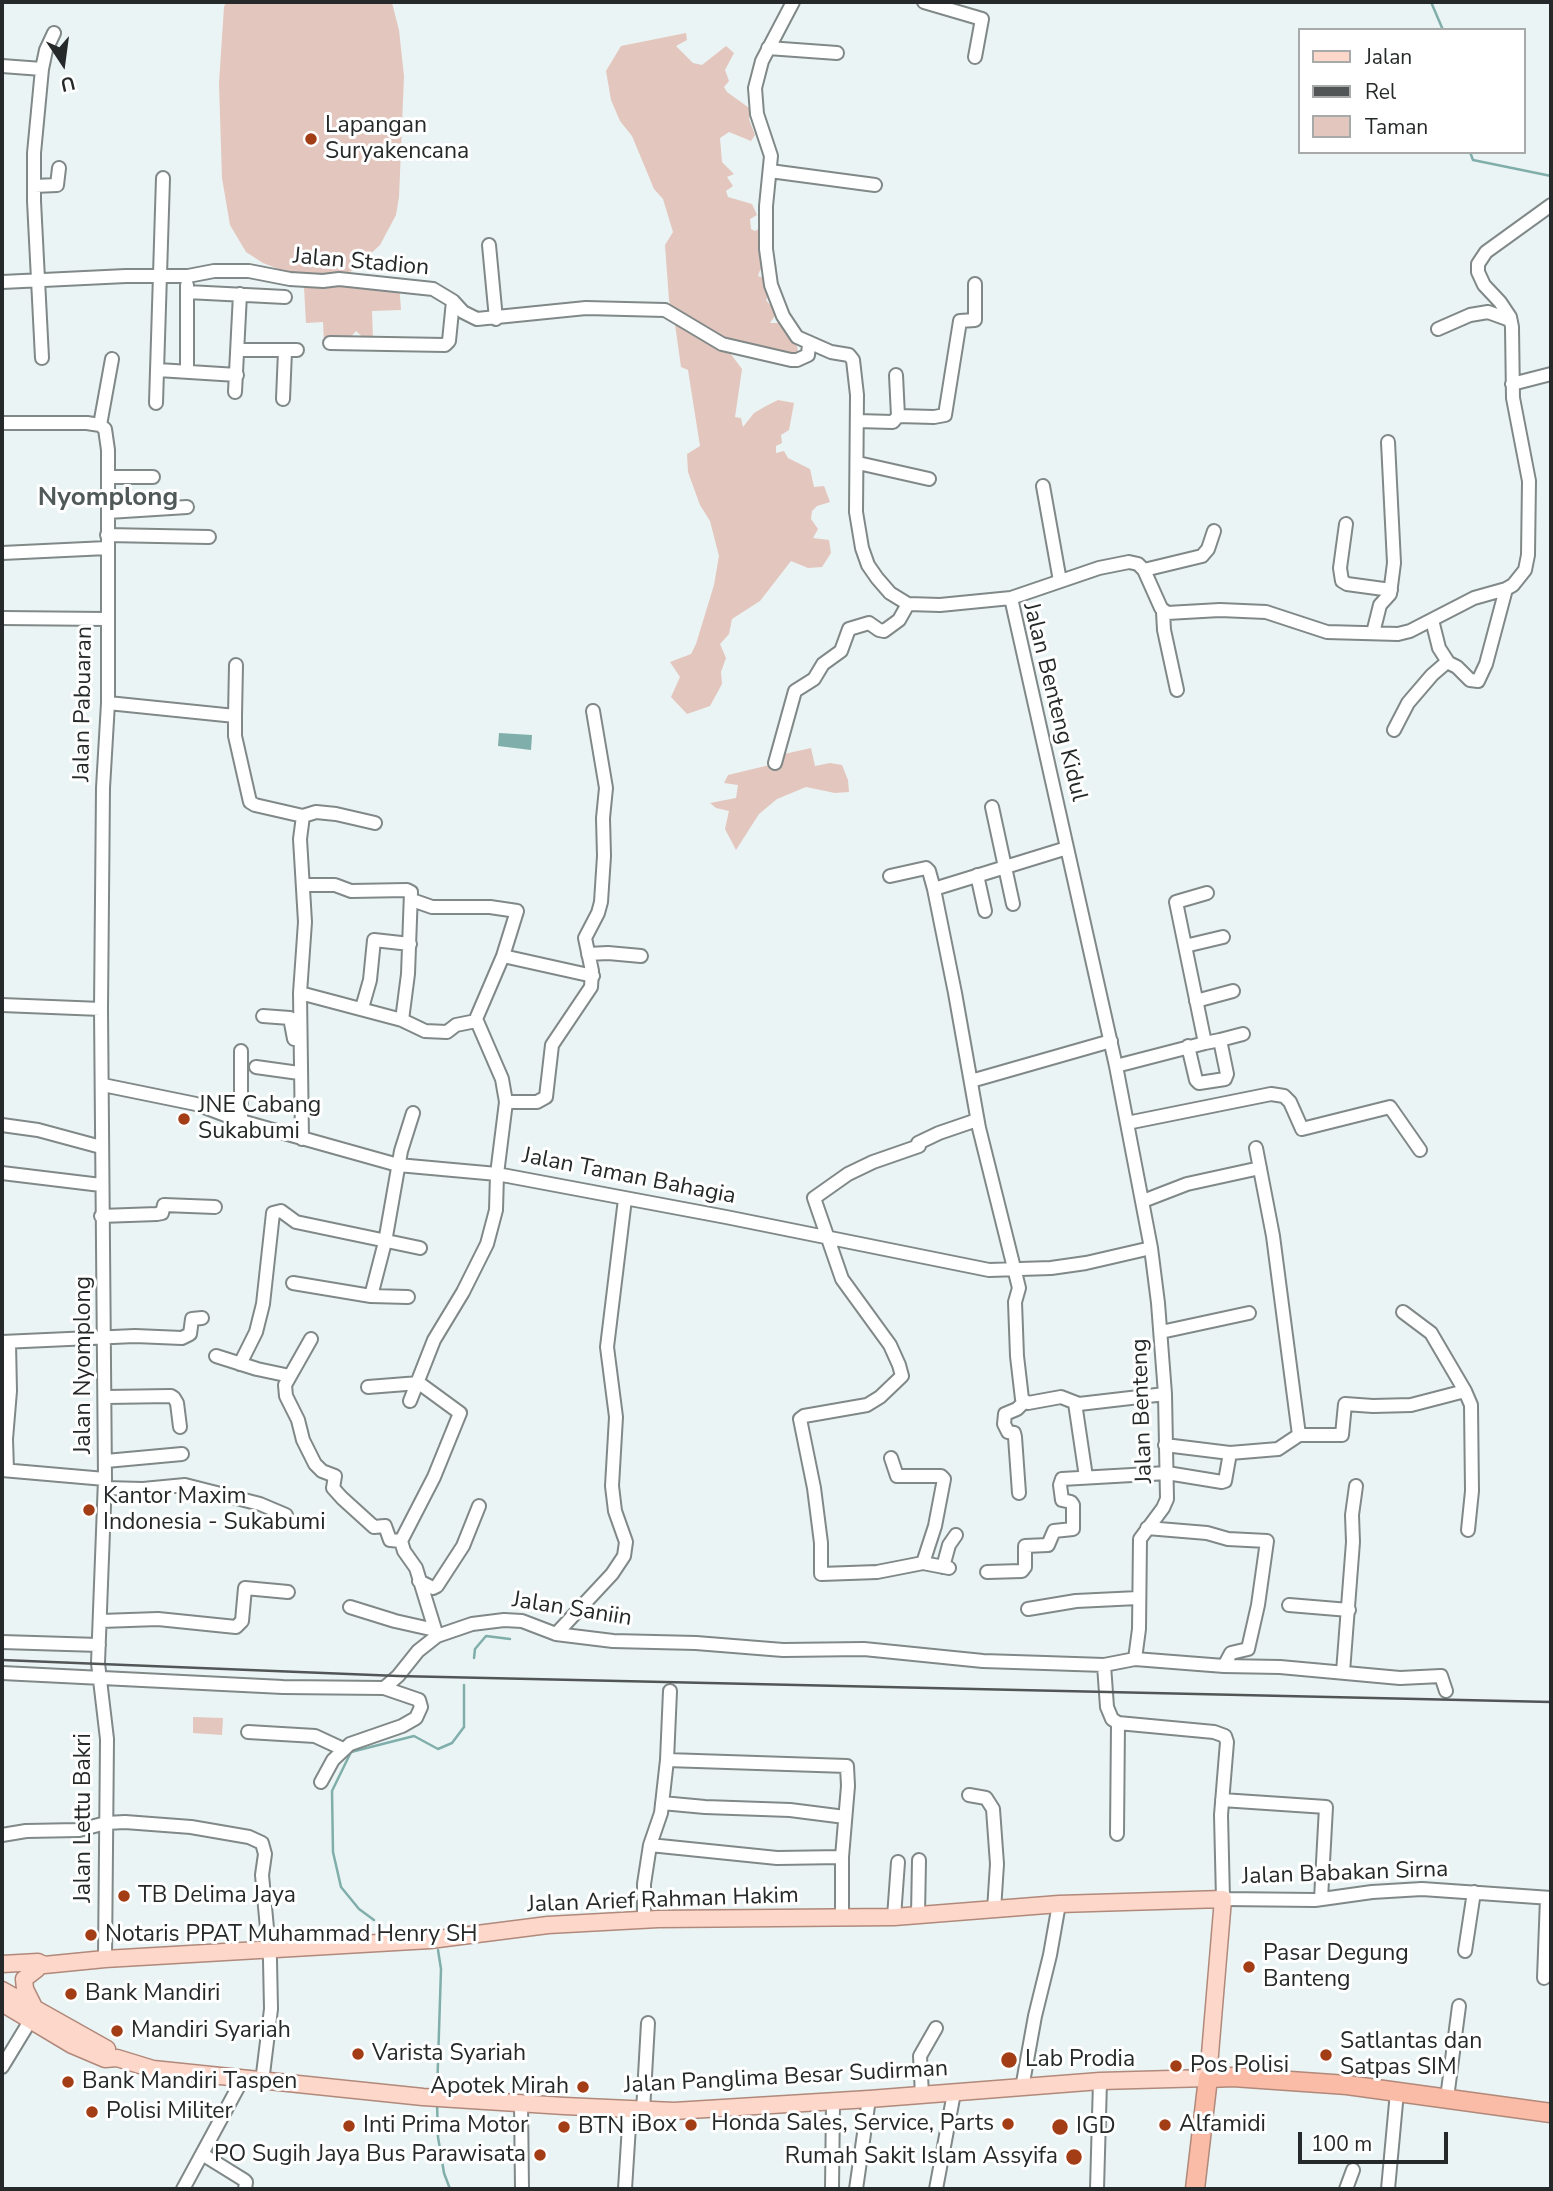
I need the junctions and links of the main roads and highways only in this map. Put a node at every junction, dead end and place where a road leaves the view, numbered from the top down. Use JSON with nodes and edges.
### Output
{"nodes":[{"id":1,"x":8,"y":1967,"type":"edge"},
{"id":2,"x":41,"y":1967,"type":"junction"},
{"id":3,"x":5,"y":1996,"type":"edge"},
{"id":4,"x":28,"y":2014,"type":"junction"},
{"id":5,"x":1208,"y":2078,"type":"junction"},
{"id":6,"x":1551,"y":2113,"type":"edge"},
{"id":7,"x":1195,"y":2189,"type":"edge"}],
"edges":[{"from":1,"to":2,"type":"main road","name":"Jalan Arief Rahman Hakim"},
{"from":1,"to":3,"type":"main road"},
{"from":2,"to":4,"type":"main road"},
{"from":2,"to":5,"type":"main road","name":"Jalan Arief Rahman Hakim"},
{"from":3,"to":4,"type":"main road"},
{"from":4,"to":5,"type":"main road","name":"Jalan Panglima Besar Sudirman"},
{"from":5,"to":6,"type":"highway"},
{"from":5,"to":7,"type":"highway"}]}
